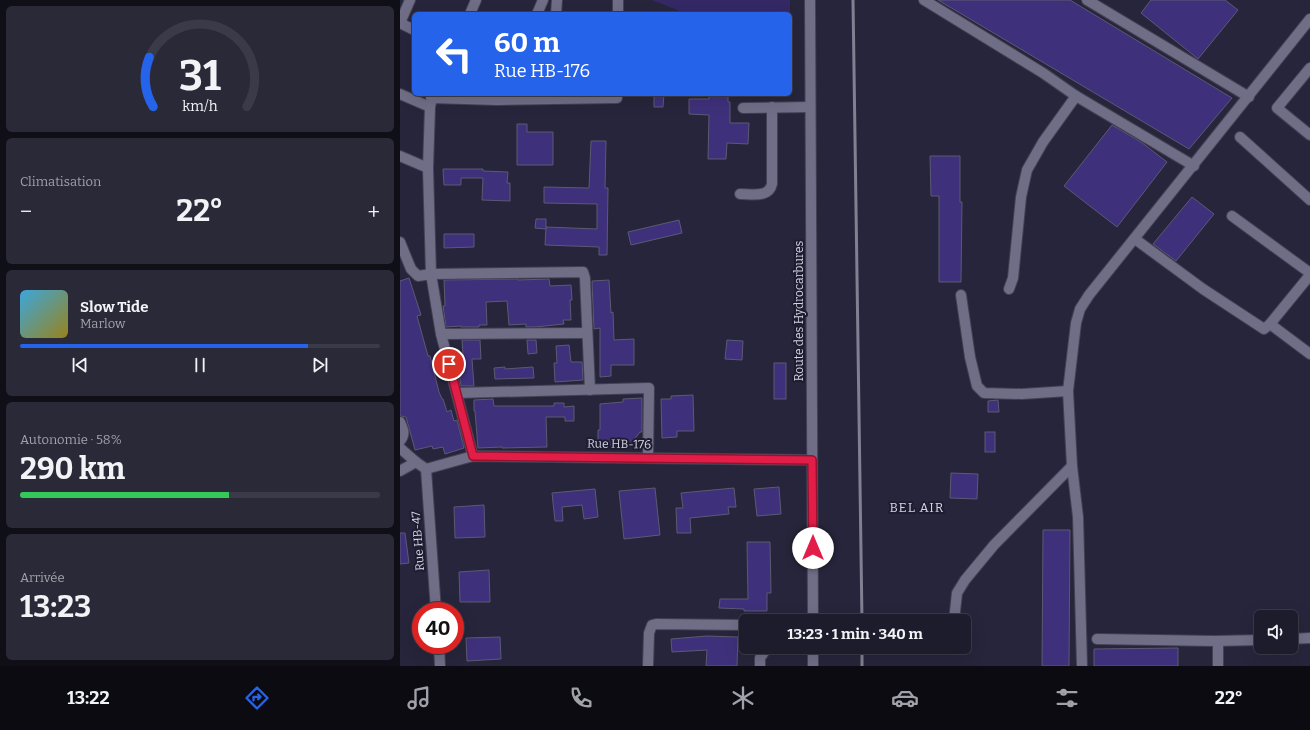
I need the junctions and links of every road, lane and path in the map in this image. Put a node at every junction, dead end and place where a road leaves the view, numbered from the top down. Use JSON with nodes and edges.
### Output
{"nodes":[{"id":1,"x":410,"y":0,"type":"edge"},
{"id":2,"x":476,"y":0,"type":"edge"},
{"id":3,"x":543,"y":0,"type":"edge"},
{"id":4,"x":557,"y":0,"type":"edge"},
{"id":5,"x":618,"y":0,"type":"edge"},
{"id":6,"x":810,"y":0,"type":"edge"},
{"id":7,"x":924,"y":0,"type":"edge"},
{"id":8,"x":1087,"y":0,"type":"edge"},
{"id":9,"x":471,"y":12,"type":"edge"},
{"id":10,"x":537,"y":12,"type":"edge"},
{"id":11,"x":556,"y":12,"type":"edge"},
{"id":12,"x":618,"y":12,"type":"edge"},
{"id":13,"x":1310,"y":20,"type":"edge"},
{"id":14,"x":400,"y":23,"type":"edge"},
{"id":15,"x":412,"y":29,"type":"edge"},
{"id":16,"x":1310,"y":68,"type":"edge"},
{"id":17,"x":400,"y":94,"type":"edge"},
{"id":18,"x":617,"y":96,"type":"edge"},
{"id":19,"x":1076,"y":96,"type":"junction"},
{"id":20,"x":498,"y":97,"type":"edge"},
{"id":21,"x":1249,"y":97,"type":"junction"},
{"id":22,"x":431,"y":100,"type":"edge"},
{"id":23,"x":772,"y":107,"type":"junction"},
{"id":24,"x":810,"y":107,"type":"junction"},
{"id":25,"x":743,"y":108,"type":"dead end"},
{"id":26,"x":1310,"y":135,"type":"edge"},
{"id":27,"x":1240,"y":137,"type":"dead end"},
{"id":28,"x":400,"y":156,"type":"edge"},
{"id":29,"x":1194,"y":166,"type":"junction"},
{"id":30,"x":428,"y":168,"type":"junction"},
{"id":31,"x":740,"y":194,"type":"dead end"},
{"id":32,"x":1310,"y":200,"type":"edge"},
{"id":33,"x":1232,"y":216,"type":"dead end"},
{"id":34,"x":1135,"y":239,"type":"junction"},
{"id":35,"x":400,"y":242,"type":"edge"},
{"id":36,"x":431,"y":274,"type":"junction"},
{"id":37,"x":1310,"y":274,"type":"edge"},
{"id":38,"x":1009,"y":289,"type":"dead end"},
{"id":39,"x":962,"y":294,"type":"dead end"},
{"id":40,"x":1270,"y":324,"type":"junction"},
{"id":41,"x":587,"y":333,"type":"junction"},
{"id":42,"x":441,"y":334,"type":"junction"},
{"id":43,"x":1310,"y":354,"type":"edge"},
{"id":44,"x":590,"y":390,"type":"junction"},
{"id":45,"x":1068,"y":391,"type":"junction"},
{"id":46,"x":456,"y":393,"type":"junction"},
{"id":47,"x":400,"y":422,"type":"edge"},
{"id":48,"x":400,"y":440,"type":"edge"},
{"id":49,"x":400,"y":448,"type":"edge"},
{"id":50,"x":473,"y":456,"type":"junction"},
{"id":51,"x":648,"y":458,"type":"junction"},
{"id":52,"x":812,"y":460,"type":"junction"},
{"id":53,"x":416,"y":462,"type":"junction"},
{"id":54,"x":1072,"y":466,"type":"junction"},
{"id":55,"x":426,"y":469,"type":"junction"},
{"id":56,"x":400,"y":471,"type":"edge"},
{"id":57,"x":435,"y":602,"type":"edge"},
{"id":58,"x":813,"y":614,"type":"edge"},
{"id":59,"x":955,"y":614,"type":"edge"},
{"id":60,"x":739,"y":625,"type":"edge"},
{"id":61,"x":1309,"y":636,"type":"edge"},
{"id":62,"x":1298,"y":637,"type":"edge"},
{"id":63,"x":1097,"y":640,"type":"dead end"},
{"id":64,"x":1254,"y":640,"type":"edge"},
{"id":65,"x":1218,"y":641,"type":"junction"},
{"id":66,"x":439,"y":654,"type":"edge"},
{"id":67,"x":763,"y":654,"type":"edge"},
{"id":68,"x":813,"y":654,"type":"edge"},
{"id":69,"x":440,"y":666,"type":"edge"},
{"id":70,"x":648,"y":666,"type":"edge"},
{"id":71,"x":760,"y":666,"type":"edge"},
{"id":72,"x":814,"y":666,"type":"edge"},
{"id":73,"x":1082,"y":666,"type":"edge"},
{"id":74,"x":1218,"y":666,"type":"edge"}],
"edges":[{"from":1,"to":14,"type":"street"},
{"from":2,"to":9,"type":"street"},
{"from":3,"to":10,"type":"street"},
{"from":4,"to":11,"type":"street"},
{"from":5,"to":12,"type":"street"},
{"from":6,"to":24,"type":"street","name":"Route des Hydrocarbures"},
{"from":7,"to":19,"type":"street"},
{"from":8,"to":21,"type":"street"},
{"from":13,"to":21,"type":"street"},
{"from":14,"to":15,"type":"street"},
{"from":16,"to":26,"type":"street"},
{"from":17,"to":22,"type":"street"},
{"from":18,"to":20,"type":"street"},
{"from":19,"to":29,"type":"street"},
{"from":19,"to":38,"type":"street"},
{"from":20,"to":22,"type":"street"},
{"from":21,"to":29,"type":"street"},
{"from":22,"to":30,"type":"street"},
{"from":23,"to":24,"type":"street"},
{"from":23,"to":25,"type":"street"},
{"from":23,"to":31,"type":"street"},
{"from":24,"to":52,"type":"street","name":"Route des Hydrocarbures"},
{"from":27,"to":32,"type":"street"},
{"from":28,"to":30,"type":"street"},
{"from":29,"to":34,"type":"street"},
{"from":30,"to":36,"type":"street"},
{"from":33,"to":37,"type":"street"},
{"from":34,"to":40,"type":"street"},
{"from":34,"to":45,"type":"street"},
{"from":35,"to":36,"type":"street"},
{"from":36,"to":41,"type":"street"},
{"from":36,"to":42,"type":"street"},
{"from":37,"to":40,"type":"street"},
{"from":39,"to":45,"type":"street"},
{"from":40,"to":43,"type":"street"},
{"from":41,"to":42,"type":"street"},
{"from":41,"to":44,"type":"street"},
{"from":42,"to":46,"type":"street"},
{"from":44,"to":46,"type":"street"},
{"from":44,"to":51,"type":"street"},
{"from":45,"to":54,"type":"street"},
{"from":46,"to":50,"type":"street"},
{"from":47,"to":48,"type":"street"},
{"from":49,"to":53,"type":"street"},
{"from":50,"to":51,"type":"street","name":"Rue HB-176"},
{"from":50,"to":55,"type":"street","name":"Rue HB-176"},
{"from":51,"to":52,"type":"street","name":"Rue HB-176"},
{"from":52,"to":58,"type":"street","name":"Route des Hydrocarbures"},
{"from":53,"to":55,"type":"street"},
{"from":53,"to":56,"type":"street"},
{"from":54,"to":59,"type":"street"},
{"from":54,"to":73,"type":"street"},
{"from":55,"to":57,"type":"street","name":"Rue HB-47"},
{"from":60,"to":70,"type":"street"},
{"from":61,"to":62,"type":"street"},
{"from":63,"to":65,"type":"street"},
{"from":64,"to":65,"type":"street"},
{"from":65,"to":74,"type":"street"},
{"from":66,"to":69,"type":"street"},
{"from":67,"to":71,"type":"street"},
{"from":68,"to":72,"type":"street"}]}
